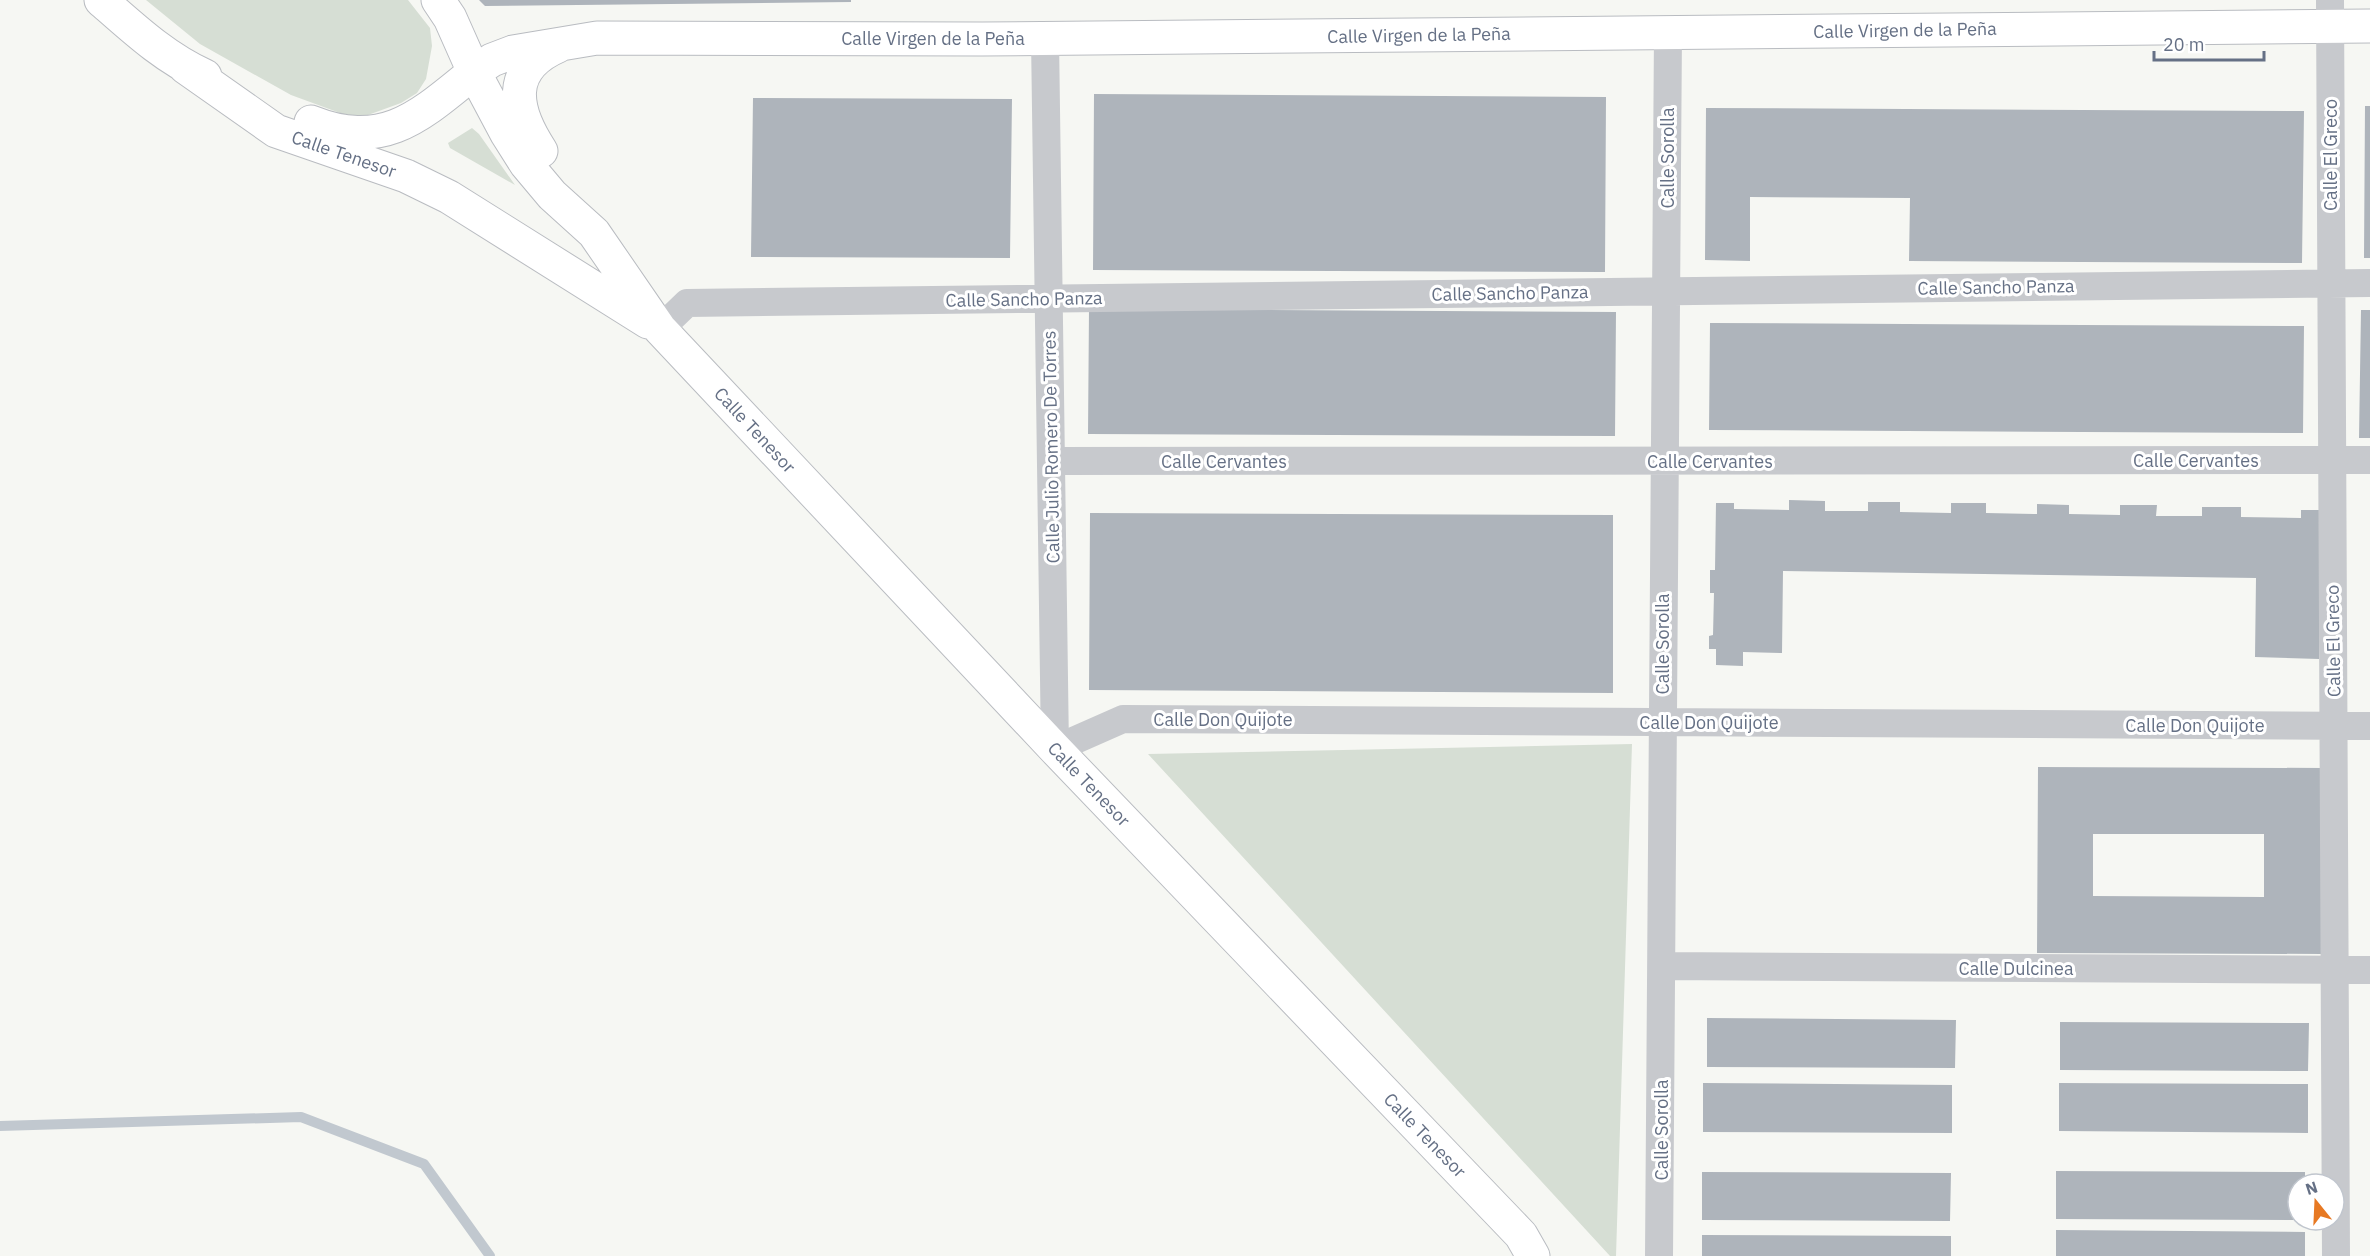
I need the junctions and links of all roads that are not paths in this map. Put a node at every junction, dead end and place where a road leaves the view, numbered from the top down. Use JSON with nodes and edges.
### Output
{"nodes":[{"id":1,"x":101,"y":0,"type":"edge"},
{"id":2,"x":438,"y":0,"type":"edge"},
{"id":3,"x":2329,"y":13,"type":"edge"},
{"id":4,"x":2370,"y":26,"type":"edge"},
{"id":5,"x":1668,"y":32,"type":"junction"},
{"id":6,"x":1045,"y":38,"type":"junction"},
{"id":7,"x":563,"y":44,"type":"junction"},
{"id":8,"x":185,"y":67,"type":"junction"},
{"id":9,"x":474,"y":72,"type":"junction"},
{"id":10,"x":594,"y":233,"type":"junction"},
{"id":11,"x":2370,"y":283,"type":"edge"},
{"id":12,"x":2330,"y":284,"type":"junction"},
{"id":13,"x":1666,"y":291,"type":"junction"},
{"id":14,"x":1049,"y":298,"type":"junction"},
{"id":15,"x":660,"y":329,"type":"junction"},
{"id":16,"x":2331,"y":460,"type":"junction"},
{"id":17,"x":2370,"y":460,"type":"edge"},
{"id":18,"x":1051,"y":461,"type":"junction"},
{"id":19,"x":1664,"y":461,"type":"junction"},
{"id":20,"x":1662,"y":722,"type":"junction"},
{"id":21,"x":2334,"y":725,"type":"junction"},
{"id":22,"x":2370,"y":726,"type":"edge"},
{"id":23,"x":1055,"y":749,"type":"junction"},
{"id":24,"x":1662,"y":966,"type":"junction"},
{"id":25,"x":2334,"y":970,"type":"junction"},
{"id":26,"x":2370,"y":970,"type":"edge"},
{"id":27,"x":1527,"y":1246,"type":"edge"},
{"id":28,"x":1560,"y":1256,"type":"edge"},
{"id":29,"x":1659,"y":1256,"type":"edge"},
{"id":30,"x":2336,"y":1256,"type":"edge"}],
"edges":[{"from":1,"to":8,"type":"street"},
{"from":2,"to":9,"type":"street","name":"Calle Tenesor"},
{"from":3,"to":4,"type":"street","name":"Calle Virgen de la Peña"},
{"from":3,"to":5,"type":"street","name":"Calle Virgen de la Peña"},
{"from":3,"to":12,"type":"street","name":"Calle El Greco"},
{"from":5,"to":6,"type":"street","name":"Calle Virgen de la Peña"},
{"from":5,"to":13,"type":"street","name":"Calle Sorolla"},
{"from":6,"to":7,"type":"street","name":"Calle Virgen de la Peña"},
{"from":6,"to":14,"type":"street","name":"Calle Julio Romero De Torres"},
{"from":7,"to":9,"type":"street","name":"Calle Virgen de la Peña"},
{"from":7,"to":10,"type":"street"},
{"from":8,"to":9,"type":"street","name":"Calle Virgen de la Peña"},
{"from":8,"to":15,"type":"street","name":"Calle Tenesor"},
{"from":9,"to":10,"type":"street","name":"Calle Tenesor"},
{"from":10,"to":15,"type":"street","name":"Calle Tenesor"},
{"from":11,"to":12,"type":"street","name":"Calle Sancho Panza"},
{"from":12,"to":13,"type":"street","name":"Calle Sancho Panza"},
{"from":12,"to":16,"type":"street","name":"Calle El Greco"},
{"from":13,"to":14,"type":"street","name":"Calle Sancho Panza"},
{"from":13,"to":19,"type":"street","name":"Calle Sorolla"},
{"from":14,"to":15,"type":"street","name":"Calle Sancho Panza"},
{"from":14,"to":18,"type":"street","name":"Calle Julio Romero De Torres"},
{"from":15,"to":23,"type":"street","name":"Calle Tenesor"},
{"from":16,"to":17,"type":"street","name":"Calle Cervantes"},
{"from":16,"to":19,"type":"street","name":"Calle Cervantes"},
{"from":16,"to":21,"type":"street","name":"Calle El Greco"},
{"from":18,"to":19,"type":"street","name":"Calle Cervantes"},
{"from":18,"to":23,"type":"street","name":"Calle Julio Romero De Torres"},
{"from":19,"to":20,"type":"street","name":"Calle Sorolla"},
{"from":20,"to":21,"type":"street","name":"Calle Don Quijote"},
{"from":20,"to":23,"type":"street","name":"Calle Don Quijote"},
{"from":20,"to":24,"type":"street","name":"Calle Sorolla"},
{"from":21,"to":22,"type":"street","name":"Calle Don Quijote"},
{"from":21,"to":25,"type":"street","name":"Calle El Greco"},
{"from":23,"to":27,"type":"street","name":"Calle Tenesor"},
{"from":24,"to":25,"type":"street","name":"Calle Dulcinea"},
{"from":24,"to":29,"type":"street","name":"Calle Sorolla"},
{"from":25,"to":26,"type":"street","name":"Calle Dulcinea"},
{"from":25,"to":30,"type":"street","name":"Calle El Greco"},
{"from":27,"to":28,"type":"street","name":"Calle Tenesor"}]}
